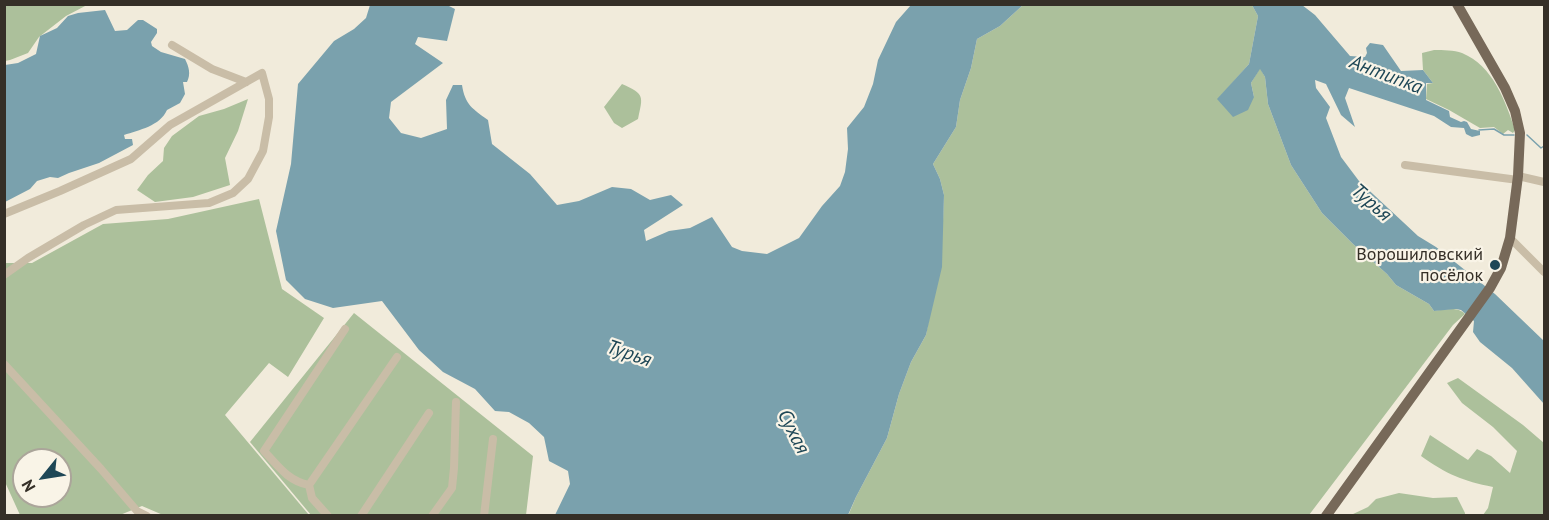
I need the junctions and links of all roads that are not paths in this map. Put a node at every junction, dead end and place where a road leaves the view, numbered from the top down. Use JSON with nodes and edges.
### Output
{"nodes":[{"id":1,"x":1457,"y":4,"type":"edge"},
{"id":2,"x":172,"y":45,"type":"dead end"},
{"id":3,"x":246,"y":82,"type":"junction"},
{"id":4,"x":1405,"y":165,"type":"dead end"},
{"id":5,"x":1518,"y":178,"type":"junction"},
{"id":6,"x":1545,"y":182,"type":"edge"},
{"id":7,"x":4,"y":214,"type":"edge"},
{"id":8,"x":1510,"y":238,"type":"junction"},
{"id":9,"x":1545,"y":272,"type":"edge"},
{"id":10,"x":4,"y":275,"type":"edge"},
{"id":11,"x":345,"y":329,"type":"dead end"},
{"id":12,"x":397,"y":357,"type":"dead end"},
{"id":13,"x":4,"y":364,"type":"edge"},
{"id":14,"x":456,"y":402,"type":"dead end"},
{"id":15,"x":429,"y":413,"type":"dead end"},
{"id":16,"x":493,"y":439,"type":"dead end"},
{"id":17,"x":309,"y":485,"type":"junction"},
{"id":18,"x":133,"y":513,"type":"edge"},
{"id":19,"x":147,"y":516,"type":"edge"},
{"id":20,"x":328,"y":516,"type":"edge"},
{"id":21,"x":361,"y":516,"type":"edge"},
{"id":22,"x":432,"y":516,"type":"edge"},
{"id":23,"x":484,"y":516,"type":"edge"},
{"id":24,"x":1326,"y":516,"type":"edge"}],
"edges":[{"from":1,"to":5,"type":"main road"},
{"from":2,"to":3,"type":"street"},
{"from":3,"to":7,"type":"street"},
{"from":3,"to":10,"type":"street"},
{"from":4,"to":5,"type":"street"},
{"from":5,"to":6,"type":"street"},
{"from":5,"to":8,"type":"main road"},
{"from":8,"to":9,"type":"street"},
{"from":8,"to":24,"type":"main road"},
{"from":11,"to":17,"type":"street"},
{"from":12,"to":17,"type":"street"},
{"from":13,"to":18,"type":"street"},
{"from":14,"to":22,"type":"street"},
{"from":15,"to":21,"type":"street"},
{"from":16,"to":23,"type":"street"},
{"from":17,"to":20,"type":"street"},
{"from":18,"to":19,"type":"street"}]}
